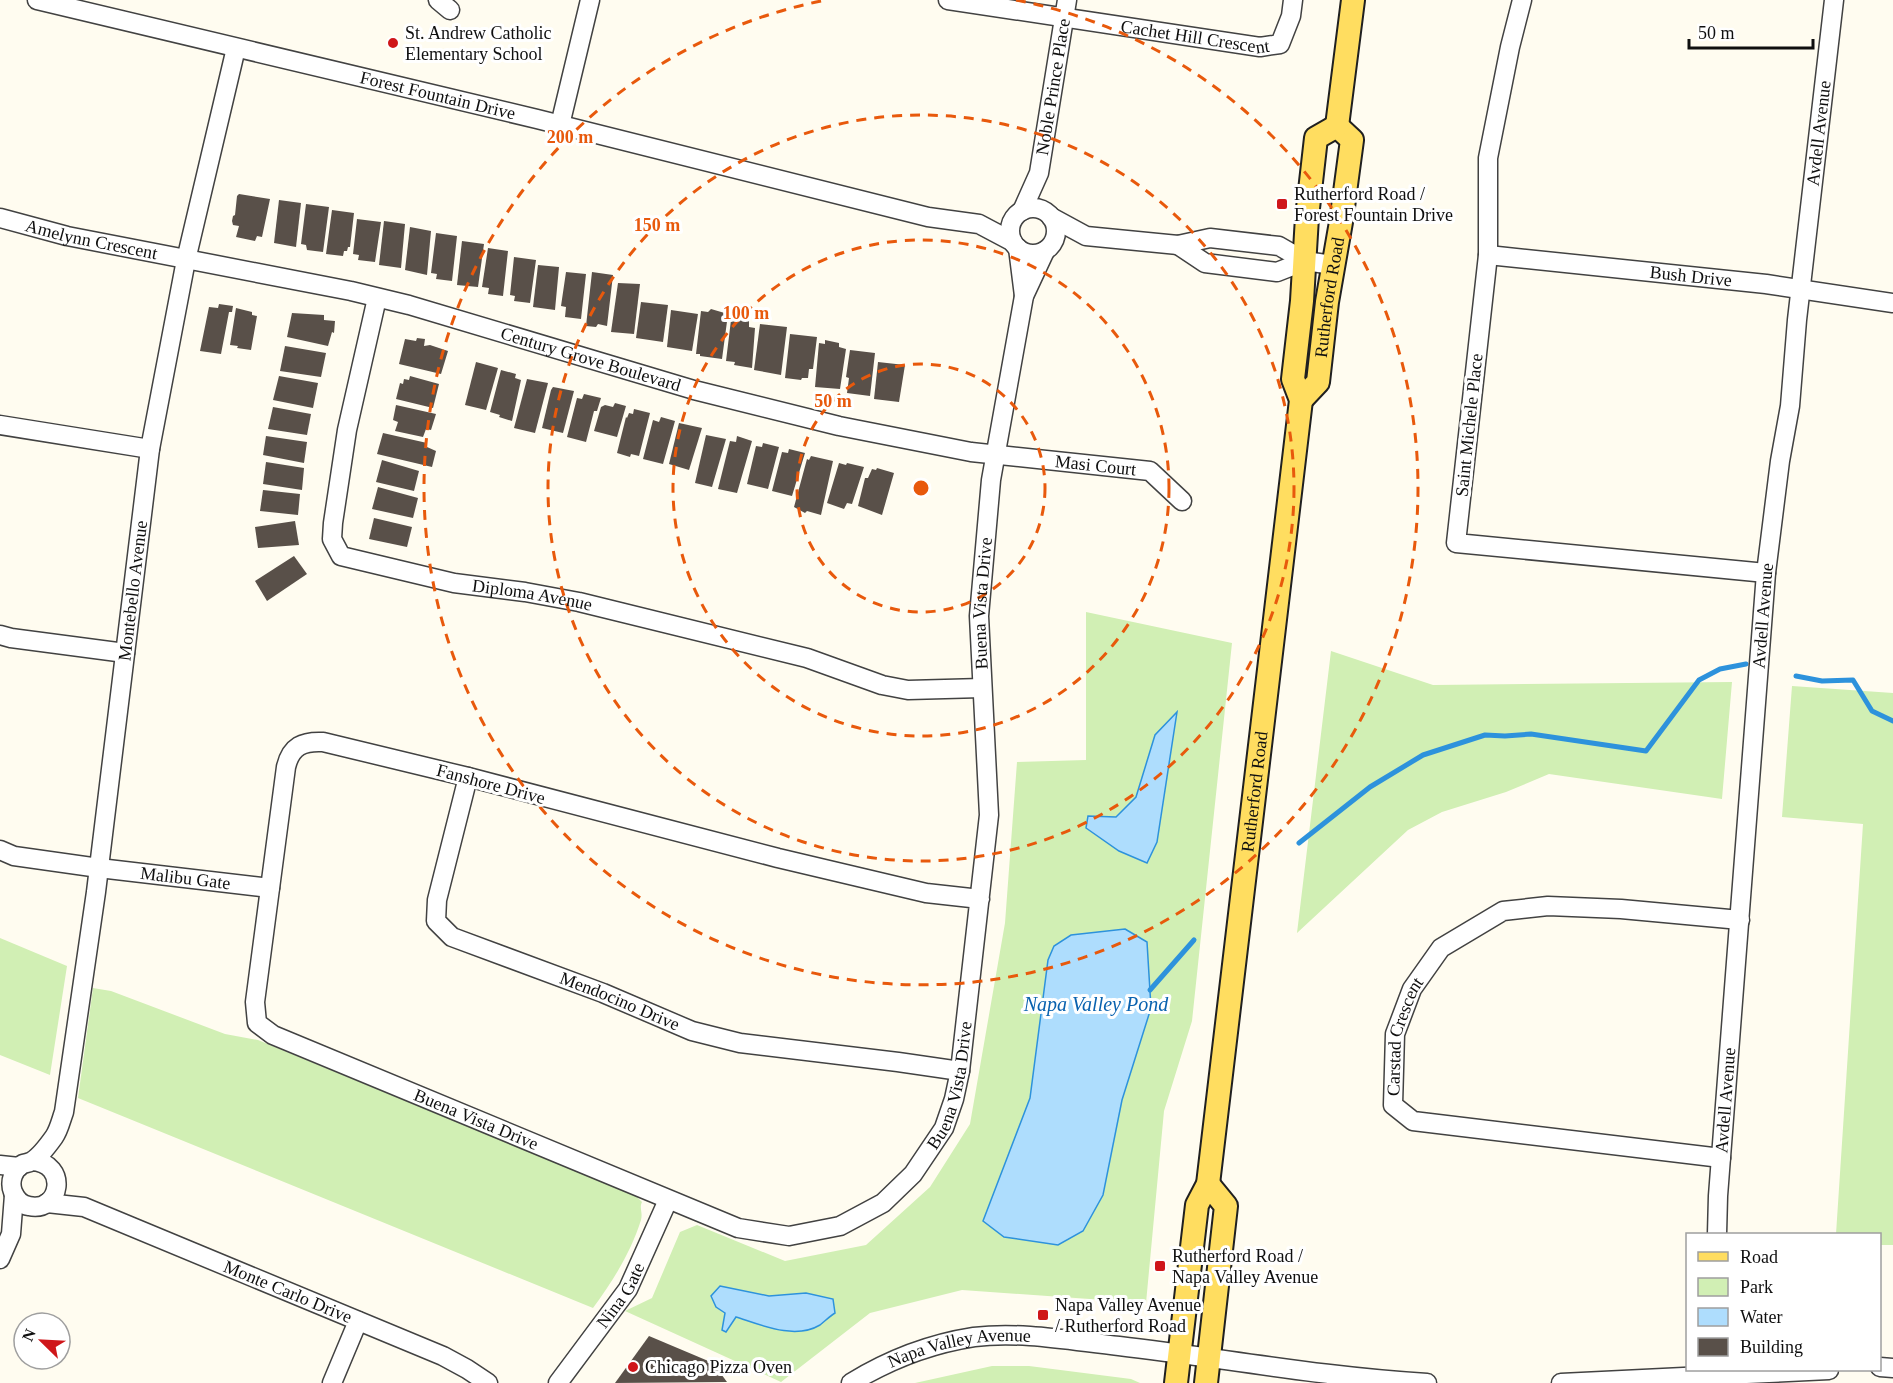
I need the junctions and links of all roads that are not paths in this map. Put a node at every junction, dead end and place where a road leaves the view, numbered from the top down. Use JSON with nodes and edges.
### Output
{"nodes":[{"id":1,"x":37,"y":0,"type":"edge"},
{"id":2,"x":590,"y":0,"type":"edge"},
{"id":3,"x":948,"y":0,"type":"edge"},
{"id":4,"x":1067,"y":0,"type":"edge"},
{"id":5,"x":1293,"y":0,"type":"edge"},
{"id":6,"x":1353,"y":0,"type":"edge"},
{"id":7,"x":1522,"y":0,"type":"edge"},
{"id":8,"x":1834,"y":0,"type":"edge"},
{"id":9,"x":1065,"y":19,"type":"junction"},
{"id":10,"x":236,"y":48,"type":"junction"},
{"id":11,"x":560,"y":125,"type":"junction"},
{"id":12,"x":1337,"y":126,"type":"junction"},
{"id":13,"x":1039,"y":173,"type":"junction"},
{"id":14,"x":1020,"y":212,"type":"junction"},
{"id":15,"x":1051,"y":216,"type":"junction"},
{"id":16,"x":0,"y":218,"type":"edge"},
{"id":17,"x":979,"y":224,"type":"junction"},
{"id":18,"x":1086,"y":236,"type":"junction"},
{"id":19,"x":1015,"y":245,"type":"junction"},
{"id":20,"x":1178,"y":245,"type":"junction"},
{"id":21,"x":1045,"y":250,"type":"junction"},
{"id":22,"x":1488,"y":255,"type":"junction"},
{"id":23,"x":186,"y":260,"type":"junction"},
{"id":24,"x":1305,"y":261,"type":"junction"},
{"id":25,"x":1333,"y":266,"type":"junction"},
{"id":26,"x":1800,"y":289,"type":"junction"},
{"id":27,"x":1024,"y":296,"type":"junction"},
{"id":28,"x":377,"y":298,"type":"junction"},
{"id":29,"x":1893,"y":303,"type":"edge"},
{"id":30,"x":1301,"y":400,"type":"junction"},
{"id":31,"x":0,"y":425,"type":"edge"},
{"id":32,"x":150,"y":449,"type":"junction"},
{"id":33,"x":996,"y":455,"type":"junction"},
{"id":34,"x":1182,"y":501,"type":"dead end"},
{"id":35,"x":1766,"y":573,"type":"junction"},
{"id":36,"x":0,"y":635,"type":"edge"},
{"id":37,"x":125,"y":653,"type":"junction"},
{"id":38,"x":982,"y":688,"type":"junction"},
{"id":39,"x":468,"y":777,"type":"junction"},
{"id":40,"x":0,"y":850,"type":"edge"},
{"id":41,"x":99,"y":868,"type":"junction"},
{"id":42,"x":270,"y":888,"type":"junction"},
{"id":43,"x":980,"y":899,"type":"junction"},
{"id":44,"x":1740,"y":920,"type":"junction"},
{"id":45,"x":273,"y":1035,"type":"joint"},
{"id":46,"x":960,"y":1071,"type":"junction"},
{"id":47,"x":55,"y":1137,"type":"junction"},
{"id":48,"x":1721,"y":1158,"type":"junction"},
{"id":49,"x":26,"y":1164,"type":"junction"},
{"id":50,"x":0,"y":1165,"type":"edge"},
{"id":51,"x":56,"y":1178,"type":"junction"},
{"id":52,"x":1208,"y":1184,"type":"junction"},
{"id":53,"x":8,"y":1186,"type":"edge"},
{"id":54,"x":668,"y":1200,"type":"junction"},
{"id":55,"x":43,"y":1205,"type":"junction"},
{"id":56,"x":84,"y":1207,"type":"junction"},
{"id":57,"x":1717,"y":1233,"type":"edge"},
{"id":58,"x":11,"y":1234,"type":"junction"},
{"id":59,"x":0,"y":1259,"type":"edge"},
{"id":60,"x":358,"y":1321,"type":"junction"},
{"id":61,"x":1179,"y":1354,"type":"junction"},
{"id":62,"x":1209,"y":1358,"type":"junction"},
{"id":63,"x":1812,"y":1371,"type":"edge"},
{"id":64,"x":1725,"y":1376,"type":"edge"},
{"id":65,"x":332,"y":1383,"type":"edge"},
{"id":66,"x":488,"y":1383,"type":"edge"},
{"id":67,"x":558,"y":1383,"type":"edge"},
{"id":68,"x":851,"y":1383,"type":"edge"},
{"id":69,"x":1176,"y":1383,"type":"edge"},
{"id":70,"x":1206,"y":1383,"type":"edge"},
{"id":71,"x":1427,"y":1383,"type":"edge"},
{"id":72,"x":1561,"y":1383,"type":"edge"}],
"edges":[{"from":1,"to":10,"type":"street","name":"Forest Fountain Drive"},
{"from":2,"to":11,"type":"street"},
{"from":3,"to":9,"type":"street"},
{"from":4,"to":9,"type":"street","name":"Noble Prince Place"},
{"from":5,"to":9,"type":"street","name":"Cachet Hill Crescent"},
{"from":6,"to":12,"type":"main road"},
{"from":7,"to":22,"type":"street","name":"Saint Michele Place"},
{"from":8,"to":26,"type":"street","name":"Avdell Avenue"},
{"from":9,"to":13,"type":"street","name":"Noble Prince Place"},
{"from":10,"to":11,"type":"street","name":"Forest Fountain Drive"},
{"from":10,"to":23,"type":"street","name":"Montebello Avenue"},
{"from":11,"to":17,"type":"street","name":"Forest Fountain Drive"},
{"from":12,"to":24,"type":"main road","name":"Rutherford Road"},
{"from":12,"to":25,"type":"main road","name":"Rutherford Road"},
{"from":13,"to":14,"type":"street","name":"Noble Prince Place"},
{"from":13,"to":15,"type":"street","name":"Noble Prince Place"},
{"from":14,"to":15,"type":"street"},
{"from":14,"to":17,"type":"street","name":"Forest Fountain Drive"},
{"from":14,"to":19,"type":"street"},
{"from":15,"to":18,"type":"street"},
{"from":15,"to":21,"type":"street"},
{"from":16,"to":23,"type":"street","name":"Amelynn Crescent"},
{"from":17,"to":19,"type":"street","name":"Forest Fountain Drive"},
{"from":18,"to":20,"type":"street"},
{"from":18,"to":21,"type":"street"},
{"from":19,"to":21,"type":"street"},
{"from":19,"to":27,"type":"street","name":"Buena Vista Drive"},
{"from":20,"to":24,"type":"street"},
{"from":20,"to":24,"type":"street"},
{"from":21,"to":27,"type":"street","name":"Buena Vista Drive"},
{"from":22,"to":26,"type":"street","name":"Bush Drive"},
{"from":22,"to":35,"type":"street","name":"Saint Michele Place"},
{"from":23,"to":28,"type":"street","name":"Century Grove Boulevard"},
{"from":23,"to":32,"type":"street","name":"Montebello Avenue"},
{"from":24,"to":25,"type":"street"},
{"from":24,"to":30,"type":"main road","name":"Rutherford Road"},
{"from":25,"to":30,"type":"main road","name":"Rutherford Road"},
{"from":26,"to":29,"type":"street","name":"Bush Drive"},
{"from":26,"to":35,"type":"street","name":"Avdell Avenue"},
{"from":27,"to":33,"type":"street","name":"Buena Vista Drive"},
{"from":28,"to":33,"type":"street","name":"Century Grove Boulevard"},
{"from":28,"to":38,"type":"street","name":"Diploma Avenue"},
{"from":30,"to":52,"type":"main road","name":"Rutherford Road"},
{"from":31,"to":32,"type":"street"},
{"from":32,"to":37,"type":"street","name":"Montebello Avenue"},
{"from":33,"to":34,"type":"street","name":"Masi Court"},
{"from":33,"to":38,"type":"street","name":"Buena Vista Drive"},
{"from":35,"to":44,"type":"street","name":"Avdell Avenue"},
{"from":36,"to":37,"type":"street"},
{"from":37,"to":41,"type":"street","name":"Montebello Avenue"},
{"from":38,"to":43,"type":"street","name":"Buena Vista Drive"},
{"from":39,"to":42,"type":"street","name":"Fanshore Drive"},
{"from":39,"to":43,"type":"street","name":"Fanshore Drive"},
{"from":39,"to":46,"type":"street","name":"Mendocino Drive"},
{"from":40,"to":41,"type":"street","name":"Malibu Gate"},
{"from":41,"to":42,"type":"street","name":"Malibu Gate"},
{"from":41,"to":47,"type":"street","name":"Montebello Avenue"},
{"from":42,"to":45,"type":"street","name":"Fanshore Drive"},
{"from":43,"to":46,"type":"street","name":"Buena Vista Drive"},
{"from":44,"to":48,"type":"street","name":"Avdell Avenue"},
{"from":44,"to":48,"type":"street","name":"Carstad Crescent"},
{"from":45,"to":54,"type":"street","name":"Buena Vista Drive"},
{"from":46,"to":54,"type":"street","name":"Buena Vista Drive"},
{"from":47,"to":49,"type":"street","name":"Montebello Avenue"},
{"from":47,"to":51,"type":"street","name":"Montebello Avenue"},
{"from":48,"to":57,"type":"street","name":"Avdell Avenue"},
{"from":49,"to":50,"type":"street"},
{"from":49,"to":51,"type":"street"},
{"from":49,"to":53,"type":"street"},
{"from":51,"to":55,"type":"street"},
{"from":51,"to":56,"type":"street","name":"Monte Carlo Drive"},
{"from":52,"to":61,"type":"main road","name":"Rutherford Road"},
{"from":52,"to":62,"type":"main road"},
{"from":53,"to":55,"type":"street"},
{"from":53,"to":58,"type":"street"},
{"from":54,"to":67,"type":"street","name":"Nina Gate"},
{"from":55,"to":56,"type":"street","name":"Monte Carlo Drive"},
{"from":55,"to":58,"type":"street"},
{"from":56,"to":60,"type":"street","name":"Monte Carlo Drive"},
{"from":58,"to":59,"type":"street"},
{"from":60,"to":65,"type":"street"},
{"from":60,"to":66,"type":"street","name":"Monte Carlo Drive"},
{"from":61,"to":62,"type":"street","name":"Napa Valley Avenue"},
{"from":61,"to":68,"type":"street","name":"Napa Valley Avenue"},
{"from":61,"to":69,"type":"main road","name":"Rutherford Road"},
{"from":62,"to":70,"type":"main road"},
{"from":62,"to":71,"type":"street","name":"Napa Valley Avenue"},
{"from":63,"to":64,"type":"street"},
{"from":64,"to":72,"type":"street"}]}
